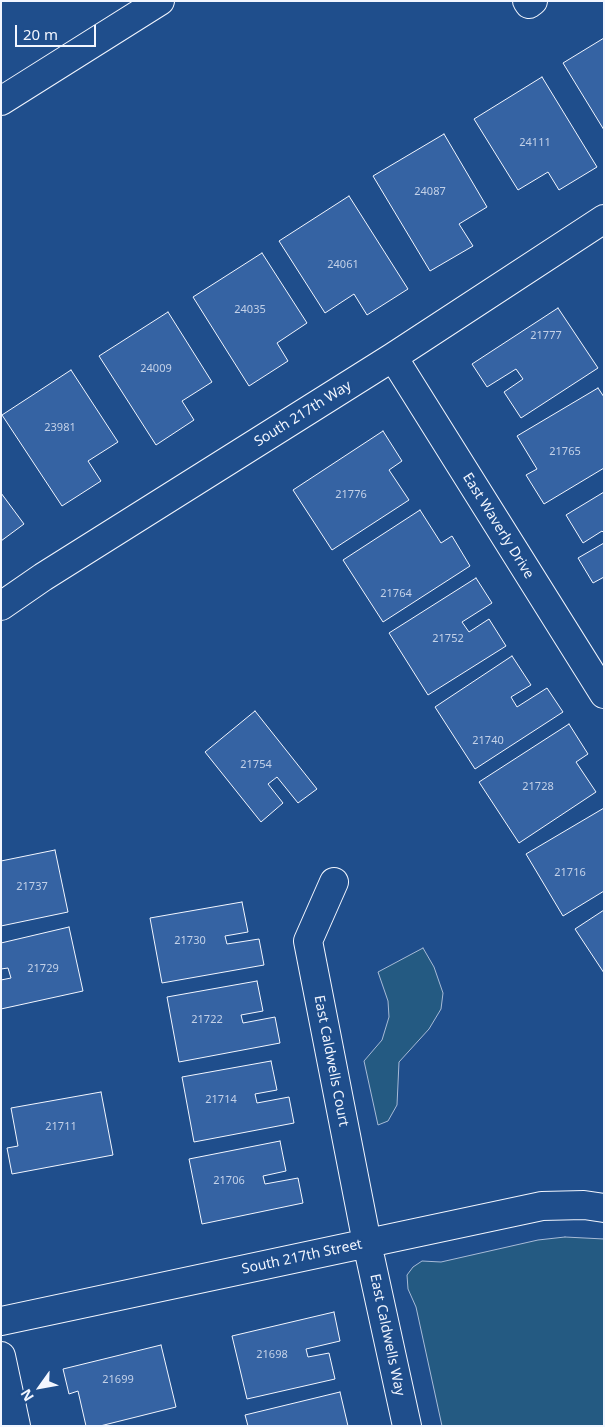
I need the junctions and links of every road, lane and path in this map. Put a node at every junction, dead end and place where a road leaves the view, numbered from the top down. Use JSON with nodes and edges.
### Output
{"nodes":[{"id":1,"x":160,"y":1,"type":"edge"},
{"id":2,"x":527,"y":1,"type":"edge"},
{"id":3,"x":533,"y":1,"type":"edge"},
{"id":4,"x":1,"y":101,"type":"edge"},
{"id":5,"x":604,"y":219,"type":"edge"},
{"id":6,"x":393,"y":358,"type":"junction"},
{"id":7,"x":1,"y":606,"type":"edge"},
{"id":8,"x":604,"y":694,"type":"edge"},
{"id":9,"x":334,"y":882,"type":"dead end"},
{"id":10,"x":604,"y":1208,"type":"edge"},
{"id":11,"x":367,"y":1243,"type":"junction"},
{"id":12,"x":1,"y":1321,"type":"edge"},
{"id":13,"x":1,"y":1356,"type":"edge"},
{"id":14,"x":16,"y":1426,"type":"edge"},
{"id":15,"x":407,"y":1426,"type":"edge"}],
"edges":[{"from":1,"to":4,"type":"street"},
{"from":2,"to":3,"type":"street"},
{"from":5,"to":6,"type":"street","name":"South 217th Way"},
{"from":6,"to":7,"type":"street","name":"South 217th Way"},
{"from":6,"to":8,"type":"street","name":"East Waverly Drive"},
{"from":9,"to":11,"type":"street","name":"East Caldwells Court"},
{"from":10,"to":11,"type":"street","name":"South 217th Street"},
{"from":11,"to":12,"type":"street","name":"South 217th Street"},
{"from":11,"to":15,"type":"street","name":"East Caldwells Way"},
{"from":13,"to":14,"type":"street"}]}
